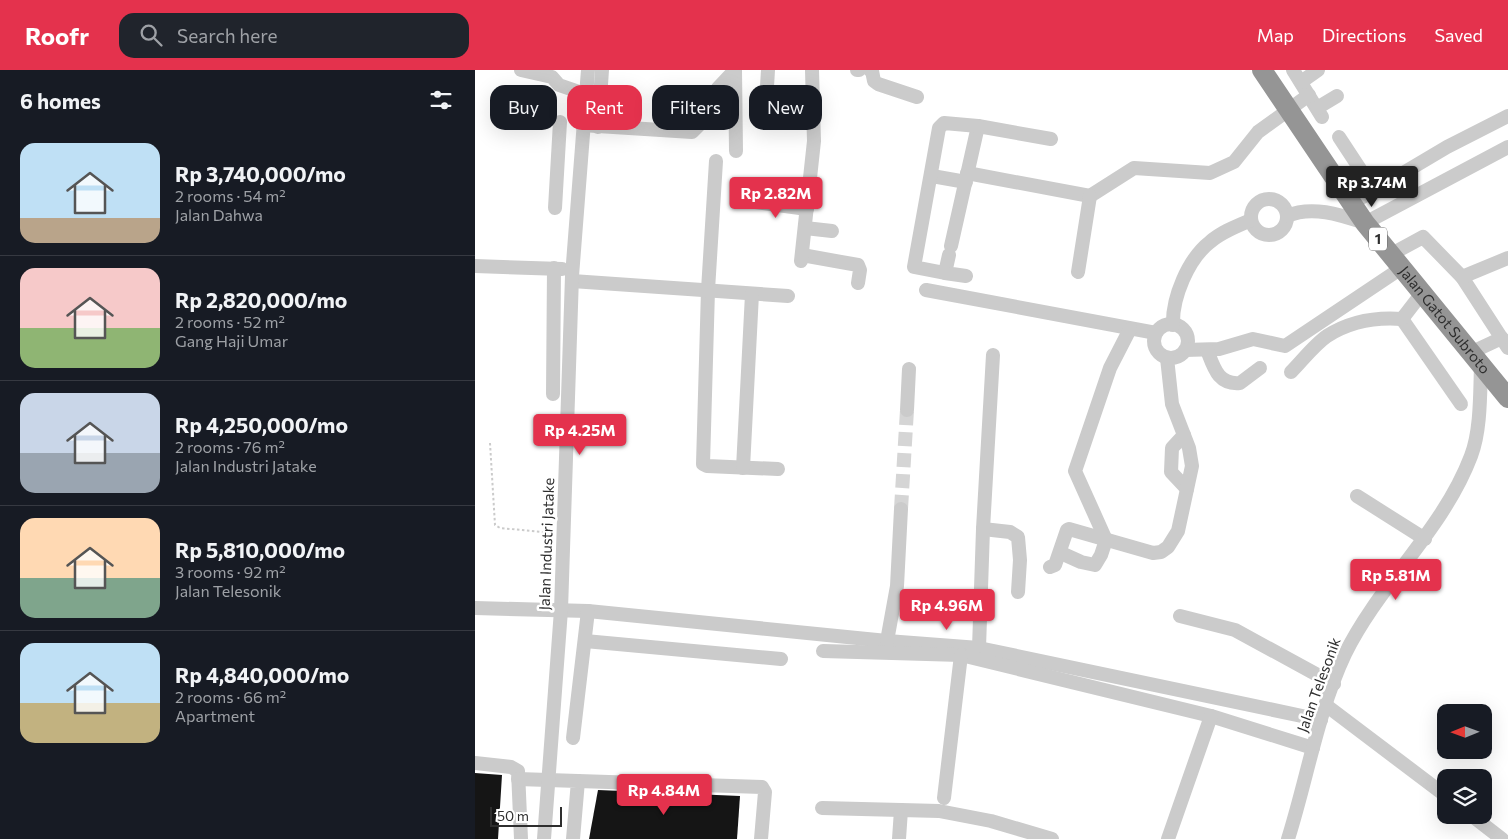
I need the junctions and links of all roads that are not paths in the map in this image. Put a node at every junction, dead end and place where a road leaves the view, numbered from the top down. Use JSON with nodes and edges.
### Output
{"nodes":[{"id":1,"x":521,"y":70,"type":"edge"},
{"id":2,"x":588,"y":70,"type":"edge"},
{"id":3,"x":602,"y":70,"type":"edge"},
{"id":4,"x":735,"y":70,"type":"edge"},
{"id":5,"x":769,"y":70,"type":"edge"},
{"id":6,"x":812,"y":70,"type":"edge"},
{"id":7,"x":870,"y":70,"type":"edge"},
{"id":8,"x":1262,"y":70,"type":"edge"},
{"id":9,"x":1293,"y":70,"type":"edge"},
{"id":10,"x":1318,"y":70,"type":"edge"},
{"id":11,"x":553,"y":73,"type":"edge"},
{"id":12,"x":1301,"y":82,"type":"junction"},
{"id":13,"x":586,"y":85,"type":"edge"},
{"id":14,"x":601,"y":85,"type":"edge"},
{"id":15,"x":768,"y":85,"type":"edge"},
{"id":16,"x":812,"y":85,"type":"edge"},
{"id":17,"x":567,"y":88,"type":"edge"},
{"id":18,"x":1309,"y":95,"type":"junction"},
{"id":19,"x":1337,"y":96,"type":"dead end"},
{"id":20,"x":917,"y":97,"type":"dead end"},
{"id":21,"x":1288,"y":110,"type":"junction"},
{"id":22,"x":1508,"y":116,"type":"edge"},
{"id":23,"x":560,"y":122,"type":"dead end"},
{"id":24,"x":978,"y":126,"type":"junction"},
{"id":25,"x":642,"y":128,"type":"edge"},
{"id":26,"x":582,"y":130,"type":"edge"},
{"id":27,"x":813,"y":130,"type":"edge"},
{"id":28,"x":1339,"y":137,"type":"dead end"},
{"id":29,"x":1051,"y":139,"type":"dead end"},
{"id":30,"x":1508,"y":146,"type":"edge"},
{"id":31,"x":736,"y":151,"type":"dead end"},
{"id":32,"x":716,"y":161,"type":"dead end"},
{"id":33,"x":557,"y":172,"type":"junction"},
{"id":34,"x":579,"y":173,"type":"junction"},
{"id":35,"x":931,"y":176,"type":"junction"},
{"id":36,"x":967,"y":178,"type":"junction"},
{"id":37,"x":1339,"y":186,"type":"junction"},
{"id":38,"x":1090,"y":196,"type":"junction"},
{"id":39,"x":748,"y":201,"type":"dead end"},
{"id":40,"x":1351,"y":204,"type":"junction"},
{"id":41,"x":555,"y":208,"type":"dead end"},
{"id":42,"x":807,"y":209,"type":"junction"},
{"id":43,"x":1287,"y":216,"type":"junction"},
{"id":44,"x":1251,"y":220,"type":"junction"},
{"id":45,"x":1365,"y":223,"type":"junction"},
{"id":46,"x":805,"y":228,"type":"junction"},
{"id":47,"x":831,"y":231,"type":"dead end"},
{"id":48,"x":1508,"y":258,"type":"edge"},
{"id":49,"x":1395,"y":262,"type":"junction"},
{"id":50,"x":475,"y":266,"type":"edge"},
{"id":51,"x":554,"y":268,"type":"junction"},
{"id":52,"x":1078,"y":272,"type":"dead end"},
{"id":53,"x":945,"y":273,"type":"junction"},
{"id":54,"x":572,"y":275,"type":"junction"},
{"id":55,"x":966,"y":276,"type":"dead end"},
{"id":56,"x":1462,"y":278,"type":"junction"},
{"id":57,"x":858,"y":283,"type":"dead end"},
{"id":58,"x":708,"y":290,"type":"junction"},
{"id":59,"x":926,"y":290,"type":"dead end"},
{"id":60,"x":1422,"y":293,"type":"junction"},
{"id":61,"x":751,"y":294,"type":"junction"},
{"id":62,"x":788,"y":296,"type":"dead end"},
{"id":63,"x":1402,"y":319,"type":"junction"},
{"id":64,"x":1173,"y":324,"type":"junction"},
{"id":65,"x":1130,"y":329,"type":"junction"},
{"id":66,"x":1156,"y":333,"type":"junction"},
{"id":67,"x":1505,"y":343,"type":"edge"},
{"id":68,"x":1185,"y":350,"type":"junction"},
{"id":69,"x":1207,"y":350,"type":"junction"},
{"id":70,"x":993,"y":355,"type":"dead end"},
{"id":71,"x":1167,"y":358,"type":"junction"},
{"id":72,"x":1476,"y":359,"type":"junction"},
{"id":73,"x":1259,"y":368,"type":"dead end"},
{"id":74,"x":909,"y":369,"type":"dead end"},
{"id":75,"x":1291,"y":372,"type":"dead end"},
{"id":76,"x":553,"y":394,"type":"dead end"},
{"id":77,"x":1508,"y":398,"type":"edge"},
{"id":78,"x":1461,"y":404,"type":"dead end"},
{"id":79,"x":907,"y":410,"type":"tunnel mouth"},
{"id":80,"x":1184,"y":435,"type":"junction"},
{"id":81,"x":743,"y":468,"type":"junction"},
{"id":82,"x":778,"y":470,"type":"dead end"},
{"id":83,"x":1187,"y":489,"type":"junction"},
{"id":84,"x":1357,"y":496,"type":"dead end"},
{"id":85,"x":901,"y":509,"type":"tunnel mouth"},
{"id":86,"x":983,"y":529,"type":"junction"},
{"id":87,"x":1425,"y":539,"type":"junction"},
{"id":88,"x":1106,"y":540,"type":"junction"},
{"id":89,"x":1061,"y":553,"type":"junction"},
{"id":90,"x":1051,"y":567,"type":"dead end"},
{"id":91,"x":1018,"y":592,"type":"dead end"},
{"id":92,"x":475,"y":608,"type":"edge"},
{"id":93,"x":561,"y":610,"type":"junction"},
{"id":94,"x":588,"y":612,"type":"junction"},
{"id":95,"x":1179,"y":616,"type":"dead end"},
{"id":96,"x":585,"y":641,"type":"junction"},
{"id":97,"x":887,"y":641,"type":"junction"},
{"id":98,"x":979,"y":648,"type":"junction"},
{"id":99,"x":823,"y":651,"type":"dead end"},
{"id":100,"x":961,"y":655,"type":"junction"},
{"id":101,"x":781,"y":659,"type":"dead end"},
{"id":102,"x":1334,"y":684,"type":"junction"},
{"id":103,"x":1327,"y":706,"type":"junction"},
{"id":104,"x":1211,"y":716,"type":"junction"},
{"id":105,"x":1321,"y":720,"type":"junction"},
{"id":106,"x":573,"y":738,"type":"dead end"},
{"id":107,"x":1313,"y":748,"type":"junction"},
{"id":108,"x":475,"y":763,"type":"edge"},
{"id":109,"x":518,"y":779,"type":"junction"},
{"id":110,"x":547,"y":780,"type":"junction"},
{"id":111,"x":577,"y":781,"type":"junction"},
{"id":112,"x":1437,"y":789,"type":"edge"},
{"id":113,"x":944,"y":798,"type":"dead end"},
{"id":114,"x":822,"y":808,"type":"dead end"},
{"id":115,"x":901,"y":810,"type":"junction"},
{"id":116,"x":1483,"y":824,"type":"edge"},
{"id":117,"x":521,"y":839,"type":"edge"},
{"id":118,"x":544,"y":839,"type":"edge"},
{"id":119,"x":573,"y":839,"type":"edge"},
{"id":120,"x":761,"y":839,"type":"edge"},
{"id":121,"x":899,"y":839,"type":"edge"},
{"id":122,"x":1052,"y":839,"type":"edge"},
{"id":123,"x":1168,"y":839,"type":"edge"},
{"id":124,"x":1289,"y":839,"type":"edge"},
{"id":125,"x":1502,"y":839,"type":"edge"}],
"edges":[{"from":1,"to":11,"type":"street"},
{"from":2,"to":13,"type":"street","name":"Jalan Industri Jatake"},
{"from":3,"to":14,"type":"street"},
{"from":4,"to":25,"type":"street"},
{"from":4,"to":31,"type":"street"},
{"from":5,"to":15,"type":"street"},
{"from":6,"to":16,"type":"street"},
{"from":7,"to":20,"type":"street"},
{"from":8,"to":21,"type":"highway","name":"Jalan Gatot Subroto","number":"1"},
{"from":9,"to":12,"type":"street"},
{"from":10,"to":12,"type":"street"},
{"from":11,"to":17,"type":"street"},
{"from":12,"to":18,"type":"street"},
{"from":18,"to":19,"type":"street"},
{"from":18,"to":21,"type":"street"},
{"from":21,"to":37,"type":"highway","name":"Jalan Gatot Subroto","number":"1"},
{"from":21,"to":38,"type":"street"},
{"from":22,"to":40,"type":"street"},
{"from":23,"to":33,"type":"street"},
{"from":24,"to":29,"type":"street"},
{"from":24,"to":35,"type":"street"},
{"from":24,"to":36,"type":"street"},
{"from":26,"to":34,"type":"street","name":"Jalan Industri Jatake"},
{"from":27,"to":42,"type":"street"},
{"from":28,"to":37,"type":"street"},
{"from":30,"to":45,"type":"street"},
{"from":32,"to":58,"type":"street"},
{"from":33,"to":34,"type":"street"},
{"from":33,"to":41,"type":"street"},
{"from":34,"to":54,"type":"street","name":"Jalan Industri Jatake"},
{"from":35,"to":36,"type":"street"},
{"from":35,"to":53,"type":"street"},
{"from":36,"to":38,"type":"street"},
{"from":36,"to":53,"type":"street"},
{"from":37,"to":40,"type":"highway","name":"Jalan Gatot Subroto","number":"1"},
{"from":38,"to":52,"type":"street"},
{"from":39,"to":42,"type":"street"},
{"from":40,"to":45,"type":"highway","name":"Jalan Gatot Subroto","number":"1"},
{"from":42,"to":46,"type":"street"},
{"from":43,"to":44,"type":"street"},
{"from":43,"to":44,"type":"street"},
{"from":43,"to":45,"type":"street"},
{"from":44,"to":64,"type":"street"},
{"from":45,"to":49,"type":"highway","name":"Jalan Gatot Subroto","number":"1"},
{"from":46,"to":47,"type":"street"},
{"from":46,"to":57,"type":"street"},
{"from":48,"to":56,"type":"street"},
{"from":49,"to":56,"type":"street"},
{"from":49,"to":60,"type":"highway","name":"Jalan Gatot Subroto","number":"1"},
{"from":49,"to":69,"type":"street"},
{"from":50,"to":51,"type":"street"},
{"from":51,"to":54,"type":"street"},
{"from":51,"to":76,"type":"street"},
{"from":53,"to":55,"type":"street"},
{"from":54,"to":58,"type":"street"},
{"from":54,"to":93,"type":"street","name":"Jalan Industri Jatake"},
{"from":56,"to":67,"type":"street"},
{"from":58,"to":61,"type":"street"},
{"from":58,"to":81,"type":"street"},
{"from":59,"to":65,"type":"street"},
{"from":60,"to":63,"type":"street"},
{"from":60,"to":72,"type":"highway","name":"Jalan Gatot Subroto","number":"1"},
{"from":61,"to":62,"type":"street"},
{"from":61,"to":81,"type":"street"},
{"from":63,"to":75,"type":"street"},
{"from":63,"to":78,"type":"street"},
{"from":64,"to":66,"type":"street"},
{"from":64,"to":68,"type":"street"},
{"from":65,"to":66,"type":"street"},
{"from":65,"to":88,"type":"street"},
{"from":66,"to":71,"type":"street"},
{"from":67,"to":72,"type":"street"},
{"from":68,"to":69,"type":"street"},
{"from":68,"to":71,"type":"street"},
{"from":69,"to":73,"type":"street"},
{"from":70,"to":86,"type":"street"},
{"from":71,"to":80,"type":"street"},
{"from":72,"to":77,"type":"highway","name":"Jalan Gatot Subroto","number":"1"},
{"from":72,"to":87,"type":"street","name":"Jalan Telesonik"},
{"from":74,"to":79,"type":"street"},
{"from":80,"to":83,"type":"street"},
{"from":80,"to":83,"type":"street"},
{"from":81,"to":82,"type":"street"},
{"from":83,"to":88,"type":"street"},
{"from":84,"to":87,"type":"street"},
{"from":85,"to":97,"type":"street"},
{"from":86,"to":91,"type":"street"},
{"from":86,"to":98,"type":"street"},
{"from":87,"to":102,"type":"street","name":"Jalan Telesonik"},
{"from":88,"to":89,"type":"street"},
{"from":88,"to":89,"type":"street"},
{"from":89,"to":90,"type":"street"},
{"from":92,"to":93,"type":"street"},
{"from":93,"to":94,"type":"street"},
{"from":93,"to":110,"type":"street","name":"Jalan Industri Jatake"},
{"from":94,"to":96,"type":"street"},
{"from":94,"to":97,"type":"street"},
{"from":95,"to":102,"type":"street"},
{"from":96,"to":101,"type":"street"},
{"from":96,"to":106,"type":"street"},
{"from":97,"to":98,"type":"street"},
{"from":98,"to":105,"type":"street"},
{"from":99,"to":100,"type":"street"},
{"from":100,"to":104,"type":"street"},
{"from":100,"to":113,"type":"street"},
{"from":102,"to":103,"type":"street","name":"Jalan Telesonik"},
{"from":103,"to":105,"type":"street","name":"Jalan Telesonik"},
{"from":103,"to":112,"type":"street"},
{"from":104,"to":107,"type":"street"},
{"from":104,"to":123,"type":"street"},
{"from":105,"to":107,"type":"street","name":"Jalan Telesonik"},
{"from":107,"to":124,"type":"street","name":"Jalan Telesonik"},
{"from":108,"to":109,"type":"street"},
{"from":109,"to":110,"type":"street"},
{"from":109,"to":117,"type":"street"},
{"from":110,"to":111,"type":"street"},
{"from":110,"to":118,"type":"street","name":"Jalan Industri Jatake"},
{"from":111,"to":119,"type":"street"},
{"from":111,"to":120,"type":"street"},
{"from":114,"to":115,"type":"street"},
{"from":115,"to":121,"type":"street"},
{"from":115,"to":122,"type":"street"},
{"from":116,"to":125,"type":"street"}]}
